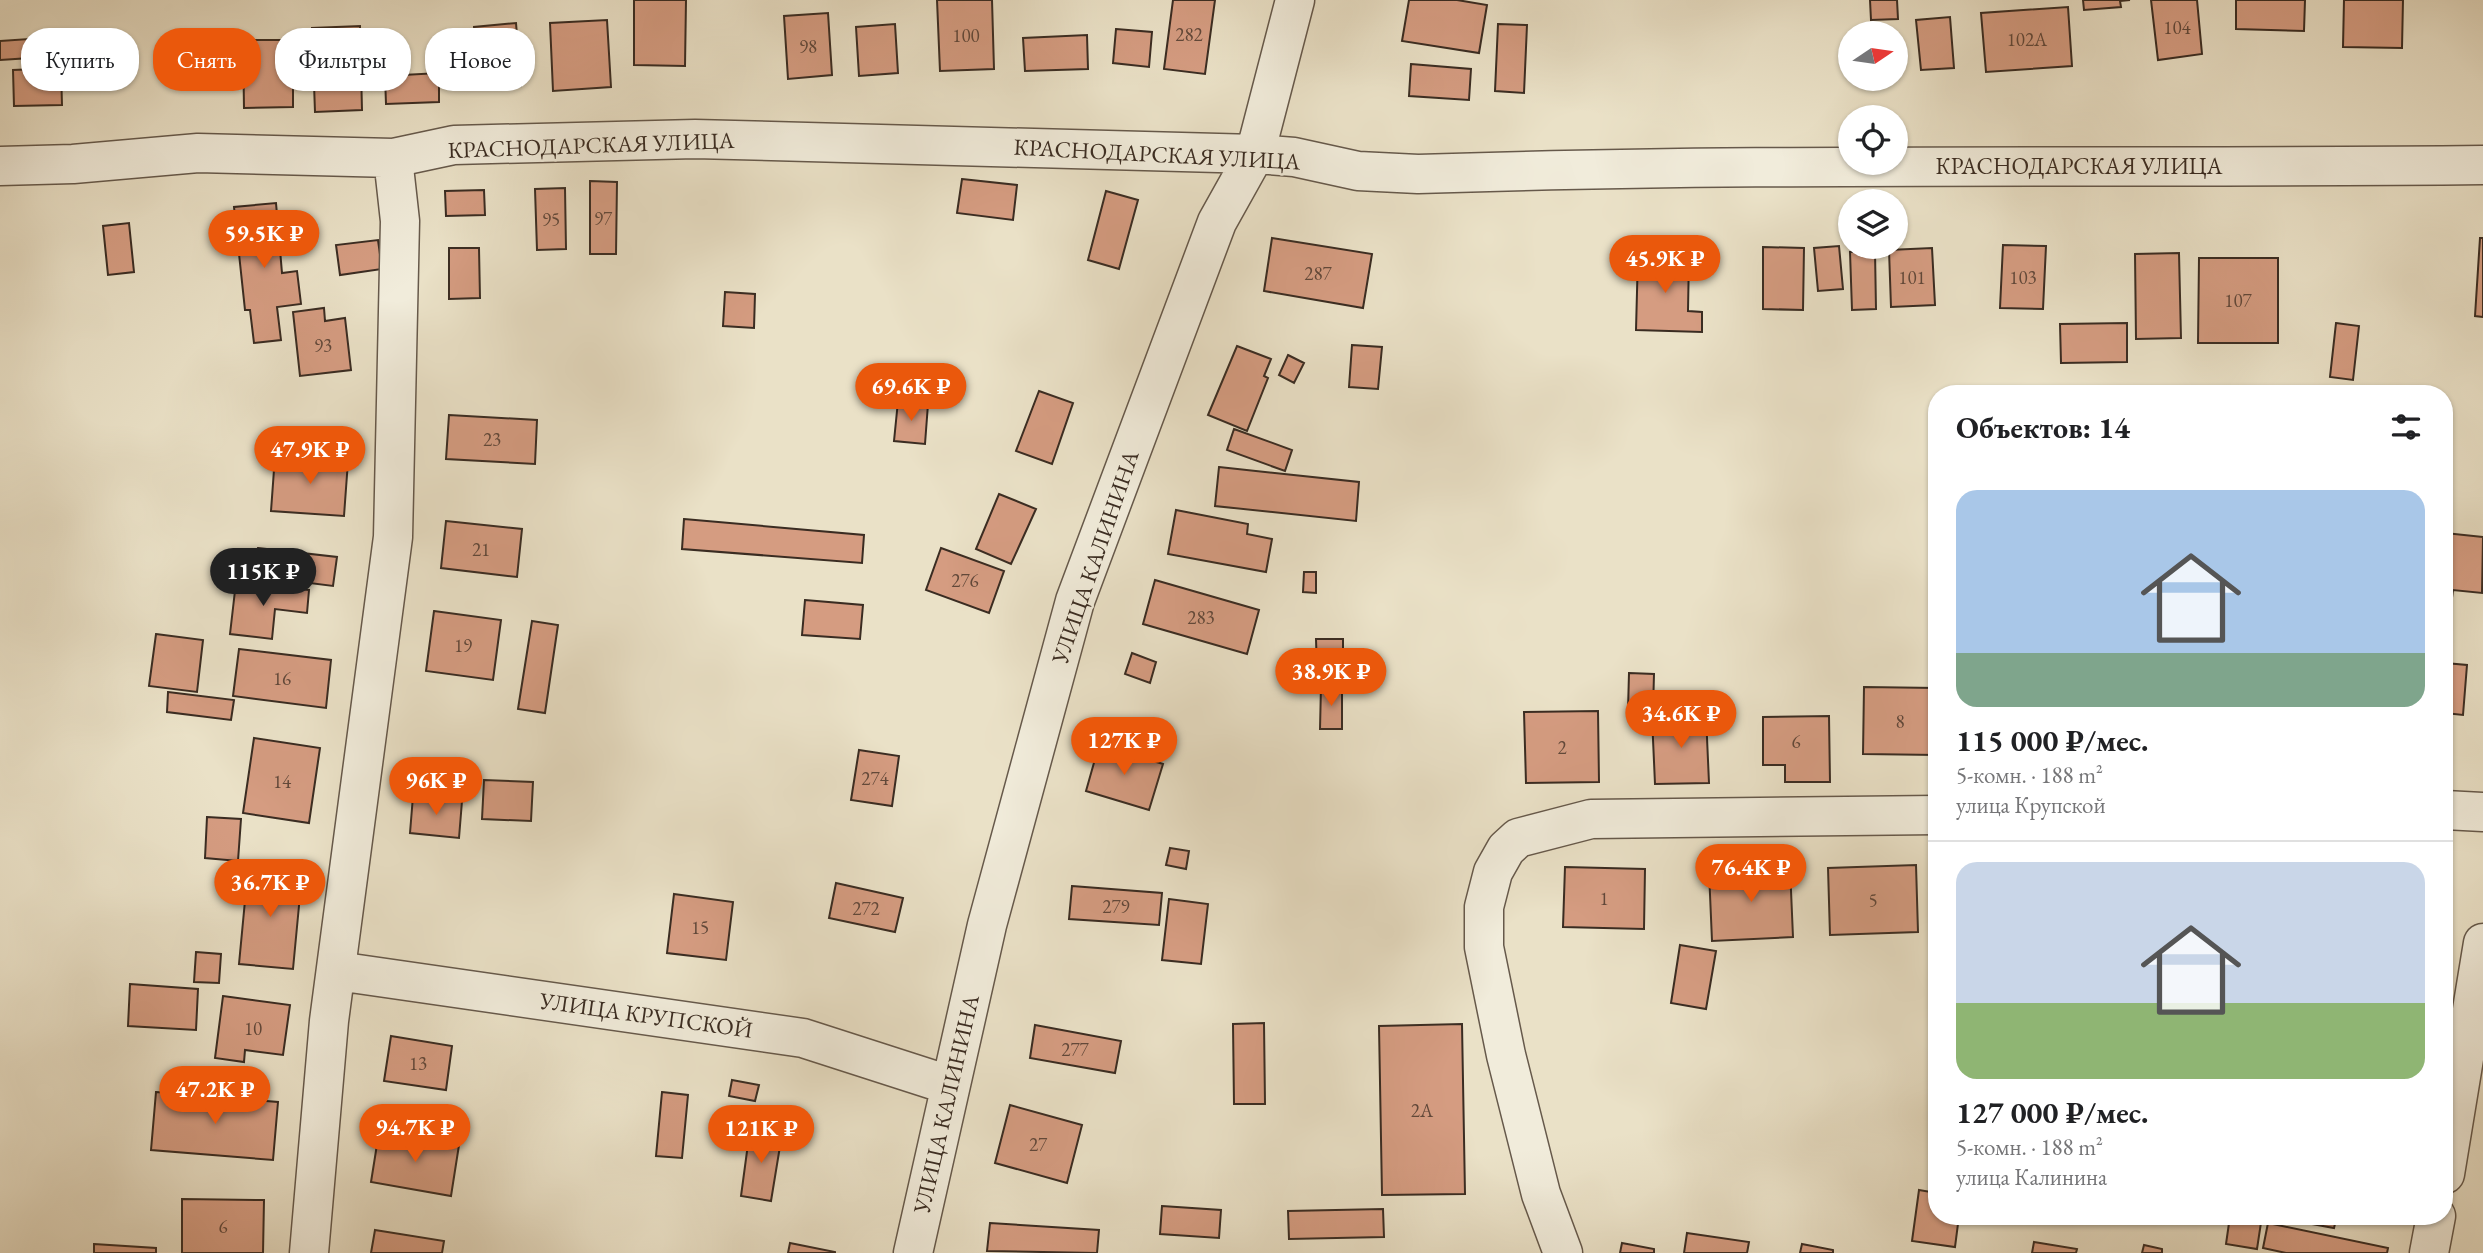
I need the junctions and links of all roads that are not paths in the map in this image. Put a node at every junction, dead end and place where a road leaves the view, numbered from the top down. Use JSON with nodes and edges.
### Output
{"nodes":[{"id":1,"x":1295,"y":0,"type":"edge"},
{"id":2,"x":1255,"y":154,"type":"junction"},
{"id":3,"x":393,"y":158,"type":"junction"},
{"id":4,"x":2483,"y":164,"type":"edge"},
{"id":5,"x":0,"y":166,"type":"edge"},
{"id":6,"x":2453,"y":810,"type":"edge"},
{"id":7,"x":2483,"y":811,"type":"edge"},
{"id":8,"x":1928,"y":815,"type":"edge"},
{"id":9,"x":2483,"y":943,"type":"edge"},
{"id":10,"x":337,"y":971,"type":"junction"},
{"id":11,"x":949,"y":1085,"type":"junction"},
{"id":12,"x":2453,"y":1125,"type":"edge"},
{"id":13,"x":2434,"y":1225,"type":"edge"},
{"id":14,"x":309,"y":1253,"type":"edge"},
{"id":15,"x":913,"y":1253,"type":"edge"},
{"id":16,"x":1563,"y":1253,"type":"edge"},
{"id":17,"x":2429,"y":1253,"type":"edge"}],
"edges":[{"from":1,"to":2,"type":"street","name":"УЛИЦА КАЛИНИНА"},
{"from":2,"to":3,"type":"street","name":"КРАСНОДАРСКАЯ УЛИЦА"},
{"from":2,"to":4,"type":"street","name":"КРАСНОДАРСКАЯ УЛИЦА"},
{"from":2,"to":11,"type":"street","name":"УЛИЦА КАЛИНИНА"},
{"from":3,"to":5,"type":"street","name":"КРАСНОДАРСКАЯ УЛИЦА"},
{"from":3,"to":10,"type":"street"},
{"from":6,"to":7,"type":"street"},
{"from":8,"to":16,"type":"street"},
{"from":9,"to":12,"type":"street"},
{"from":10,"to":11,"type":"street","name":"УЛИЦА КРУПСКОЙ"},
{"from":10,"to":14,"type":"street"},
{"from":11,"to":15,"type":"street","name":"УЛИЦА КАЛИНИНА"},
{"from":13,"to":17,"type":"street"}]}
